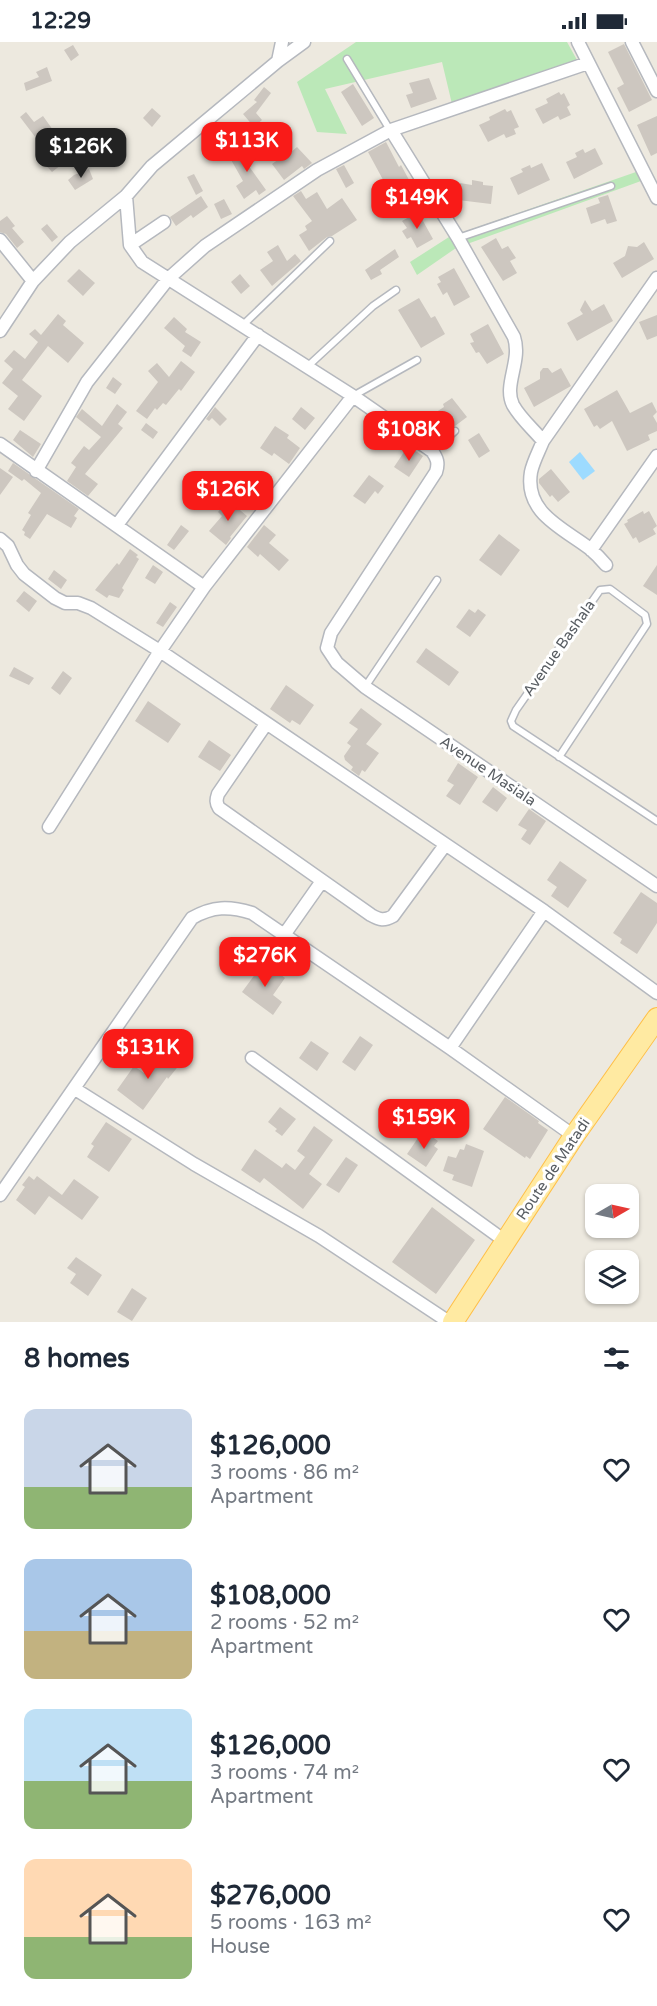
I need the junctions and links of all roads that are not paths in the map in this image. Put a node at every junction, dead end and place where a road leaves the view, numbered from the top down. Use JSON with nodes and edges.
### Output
{"nodes":[{"id":1,"x":282,"y":42,"type":"edge"},
{"id":2,"x":304,"y":42,"type":"edge"},
{"id":3,"x":578,"y":42,"type":"edge"},
{"id":4,"x":632,"y":42,"type":"edge"},
{"id":5,"x":347,"y":58,"type":"dead end"},
{"id":6,"x":278,"y":61,"type":"junction"},
{"id":7,"x":588,"y":63,"type":"junction"},
{"id":8,"x":651,"y":64,"type":"edge"},
{"id":9,"x":657,"y":91,"type":"edge"},
{"id":10,"x":391,"y":130,"type":"junction"},
{"id":11,"x":611,"y":186,"type":"dead end"},
{"id":12,"x":126,"y":196,"type":"junction"},
{"id":13,"x":657,"y":198,"type":"edge"},
{"id":14,"x":164,"y":222,"type":"dead end"},
{"id":15,"x":458,"y":238,"type":"junction"},
{"id":16,"x":0,"y":240,"type":"edge"},
{"id":17,"x":330,"y":242,"type":"dead end"},
{"id":18,"x":130,"y":245,"type":"junction"},
{"id":19,"x":657,"y":278,"type":"edge"},
{"id":20,"x":168,"y":279,"type":"junction"},
{"id":21,"x":33,"y":281,"type":"junction"},
{"id":22,"x":396,"y":290,"type":"dead end"},
{"id":23,"x":243,"y":325,"type":"junction"},
{"id":24,"x":0,"y":331,"type":"edge"},
{"id":25,"x":258,"y":334,"type":"junction"},
{"id":26,"x":417,"y":360,"type":"dead end"},
{"id":27,"x":308,"y":366,"type":"junction"},
{"id":28,"x":353,"y":396,"type":"junction"},
{"id":29,"x":455,"y":431,"type":"dead end"},
{"id":30,"x":543,"y":441,"type":"junction"},
{"id":31,"x":0,"y":444,"type":"edge"},
{"id":32,"x":432,"y":451,"type":"junction"},
{"id":33,"x":657,"y":456,"type":"edge"},
{"id":34,"x":36,"y":471,"type":"junction"},
{"id":35,"x":117,"y":525,"type":"junction"},
{"id":36,"x":0,"y":539,"type":"edge"},
{"id":37,"x":591,"y":550,"type":"junction"},
{"id":38,"x":606,"y":565,"type":"dead end"},
{"id":39,"x":437,"y":580,"type":"dead end"},
{"id":40,"x":204,"y":587,"type":"junction"},
{"id":41,"x":159,"y":651,"type":"junction"},
{"id":42,"x":365,"y":687,"type":"junction"},
{"id":43,"x":266,"y":724,"type":"junction"},
{"id":44,"x":559,"y":757,"type":"junction"},
{"id":45,"x":657,"y":821,"type":"edge"},
{"id":46,"x":49,"y":827,"type":"dead end"},
{"id":47,"x":445,"y":845,"type":"junction"},
{"id":48,"x":322,"y":881,"type":"junction"},
{"id":49,"x":657,"y":886,"type":"edge"},
{"id":50,"x":544,"y":911,"type":"junction"},
{"id":51,"x":284,"y":935,"type":"junction"},
{"id":52,"x":657,"y":993,"type":"edge"},
{"id":53,"x":657,"y":1018,"type":"edge"},
{"id":54,"x":450,"y":1048,"type":"junction"},
{"id":55,"x":252,"y":1059,"type":"dead end"},
{"id":56,"x":75,"y":1089,"type":"junction"},
{"id":57,"x":574,"y":1136,"type":"junction"},
{"id":58,"x":0,"y":1195,"type":"edge"},
{"id":59,"x":505,"y":1241,"type":"junction"},
{"id":60,"x":451,"y":1322,"type":"edge"}],
"edges":[{"from":1,"to":6,"type":"street"},
{"from":2,"to":6,"type":"street"},
{"from":3,"to":7,"type":"street"},
{"from":4,"to":8,"type":"street"},
{"from":5,"to":10,"type":"lane"},
{"from":6,"to":12,"type":"street"},
{"from":7,"to":10,"type":"street"},
{"from":7,"to":13,"type":"street"},
{"from":8,"to":9,"type":"street"},
{"from":10,"to":15,"type":"street"},
{"from":10,"to":20,"type":"street"},
{"from":11,"to":15,"type":"lane"},
{"from":12,"to":18,"type":"street"},
{"from":12,"to":21,"type":"street"},
{"from":14,"to":18,"type":"street"},
{"from":15,"to":30,"type":"street"},
{"from":16,"to":21,"type":"street"},
{"from":17,"to":23,"type":"lane"},
{"from":18,"to":20,"type":"street"},
{"from":19,"to":30,"type":"street"},
{"from":20,"to":23,"type":"street"},
{"from":20,"to":34,"type":"street"},
{"from":21,"to":24,"type":"street"},
{"from":22,"to":27,"type":"lane"},
{"from":23,"to":25,"type":"street"},
{"from":25,"to":27,"type":"street"},
{"from":25,"to":35,"type":"street"},
{"from":26,"to":28,"type":"lane"},
{"from":27,"to":28,"type":"street"},
{"from":28,"to":32,"type":"street"},
{"from":28,"to":40,"type":"street"},
{"from":29,"to":32,"type":"lane"},
{"from":30,"to":37,"type":"street"},
{"from":31,"to":34,"type":"street"},
{"from":32,"to":42,"type":"street","name":"Avenue Masiala"},
{"from":33,"to":37,"type":"street"},
{"from":34,"to":35,"type":"street"},
{"from":35,"to":40,"type":"street"},
{"from":36,"to":41,"type":"street"},
{"from":37,"to":38,"type":"street"},
{"from":39,"to":42,"type":"lane"},
{"from":40,"to":41,"type":"street"},
{"from":41,"to":43,"type":"street"},
{"from":41,"to":46,"type":"street"},
{"from":42,"to":49,"type":"street","name":"Avenue Masiala"},
{"from":43,"to":47,"type":"street"},
{"from":43,"to":48,"type":"street"},
{"from":44,"to":44,"type":"lane","name":"Avenue Bashala"},
{"from":44,"to":45,"type":"lane","name":"Avenue Bashala"},
{"from":47,"to":48,"type":"street"},
{"from":47,"to":50,"type":"street"},
{"from":48,"to":51,"type":"street"},
{"from":50,"to":52,"type":"street"},
{"from":50,"to":54,"type":"street"},
{"from":51,"to":54,"type":"street"},
{"from":51,"to":56,"type":"street"},
{"from":53,"to":57,"type":"main road","name":"Route de Matadi"},
{"from":54,"to":57,"type":"street"},
{"from":55,"to":59,"type":"street"},
{"from":56,"to":58,"type":"street"},
{"from":56,"to":60,"type":"street"},
{"from":57,"to":59,"type":"main road","name":"Route de Matadi"},
{"from":59,"to":60,"type":"main road","name":"Route de Matadi"}]}
